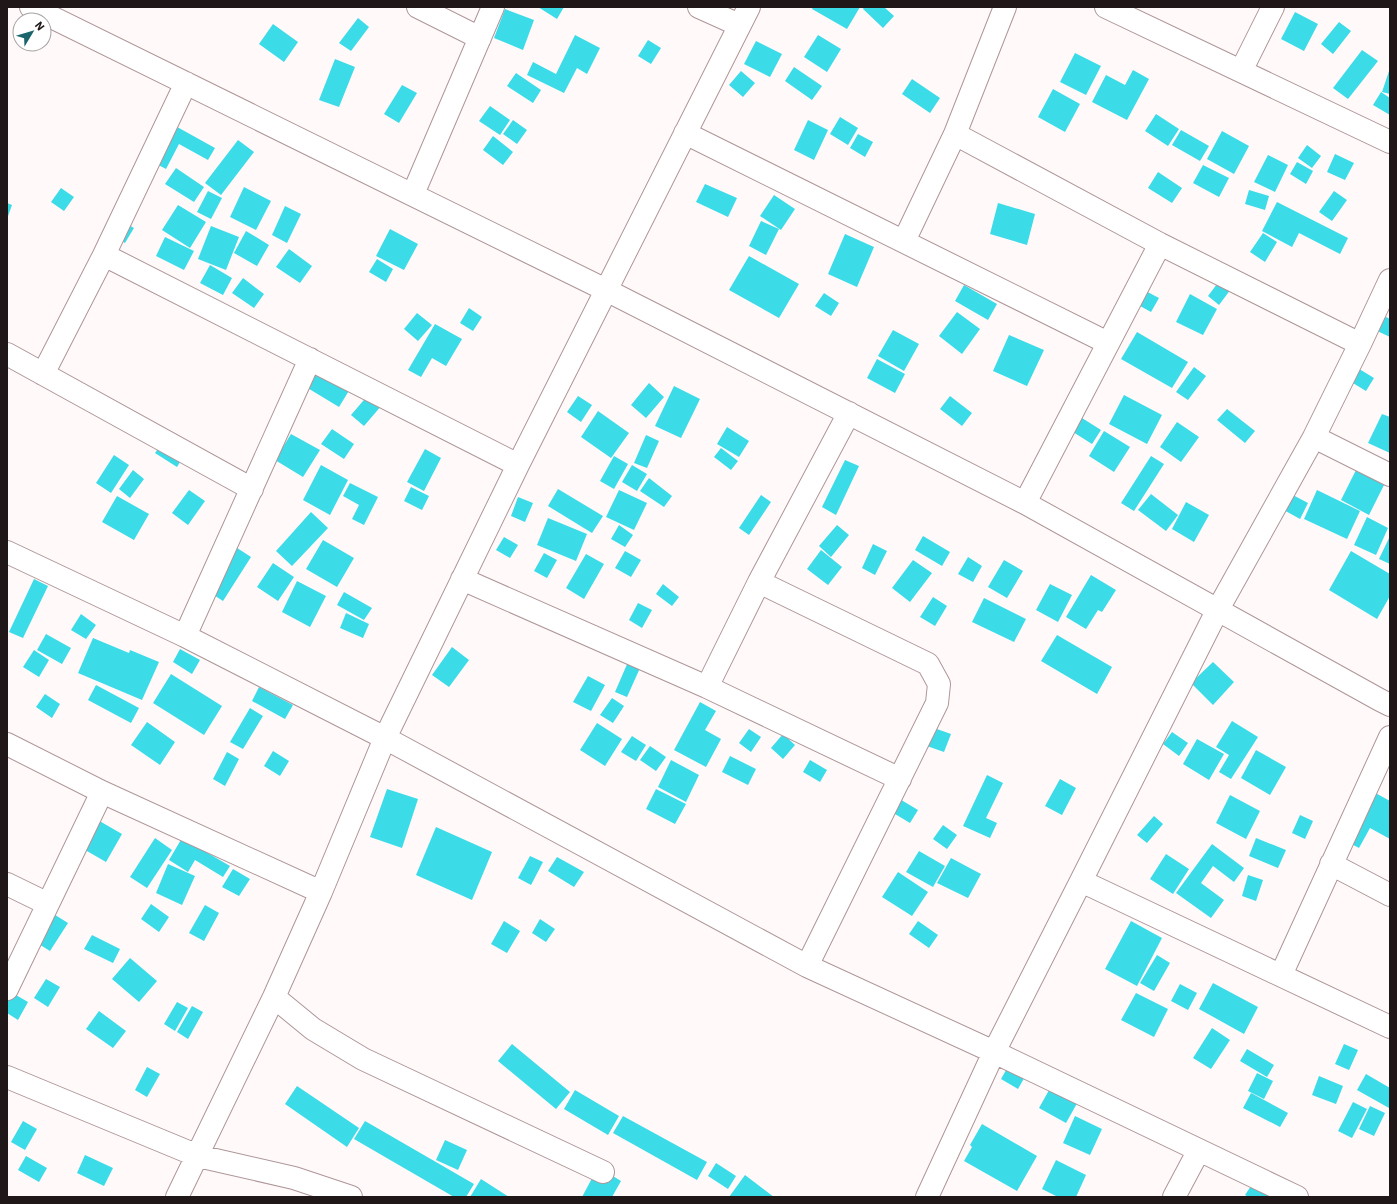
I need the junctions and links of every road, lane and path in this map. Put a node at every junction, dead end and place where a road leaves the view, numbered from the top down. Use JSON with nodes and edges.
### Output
{"nodes":[{"id":1,"x":31,"y":7,"type":"edge"},
{"id":2,"x":418,"y":7,"type":"edge"},
{"id":3,"x":493,"y":7,"type":"edge"},
{"id":4,"x":698,"y":7,"type":"edge"},
{"id":5,"x":1005,"y":7,"type":"edge"},
{"id":6,"x":1106,"y":7,"type":"edge"},
{"id":7,"x":1273,"y":7,"type":"edge"},
{"id":8,"x":744,"y":16,"type":"edge"},
{"id":9,"x":480,"y":38,"type":"junction"},
{"id":10,"x":1241,"y":71,"type":"junction"},
{"id":11,"x":186,"y":83,"type":"junction"},
{"id":12,"x":686,"y":133,"type":"junction"},
{"id":13,"x":955,"y":134,"type":"junction"},
{"id":14,"x":1390,"y":142,"type":"edge"},
{"id":15,"x":413,"y":194,"type":"junction"},
{"id":16,"x":904,"y":241,"type":"junction"},
{"id":17,"x":1160,"y":244,"type":"junction"},
{"id":18,"x":104,"y":255,"type":"junction"},
{"id":19,"x":1390,"y":280,"type":"edge"},
{"id":20,"x":606,"y":290,"type":"junction"},
{"id":21,"x":1108,"y":343,"type":"junction"},
{"id":22,"x":1360,"y":344,"type":"junction"},
{"id":23,"x":7,"y":354,"type":"edge"},
{"id":24,"x":310,"y":359,"type":"junction"},
{"id":25,"x":43,"y":374,"type":"junction"},
{"id":26,"x":849,"y":413,"type":"junction"},
{"id":27,"x":1314,"y":437,"type":"junction"},
{"id":28,"x":518,"y":465,"type":"junction"},
{"id":29,"x":1390,"y":475,"type":"edge"},
{"id":30,"x":252,"y":488,"type":"junction"},
{"id":31,"x":1024,"y":503,"type":"junction"},
{"id":32,"x":7,"y":552,"type":"edge"},
{"id":33,"x":462,"y":579,"type":"junction"},
{"id":34,"x":759,"y":582,"type":"junction"},
{"id":35,"x":1217,"y":611,"type":"junction"},
{"id":36,"x":185,"y":636,"type":"junction"},
{"id":37,"x":707,"y":687,"type":"junction"},
{"id":38,"x":1390,"y":705,"type":"edge"},
{"id":39,"x":1390,"y":737,"type":"edge"},
{"id":40,"x":385,"y":738,"type":"junction"},
{"id":41,"x":7,"y":744,"type":"edge"},
{"id":42,"x":900,"y":779,"type":"junction"},
{"id":43,"x":102,"y":792,"type":"junction"},
{"id":44,"x":1331,"y":864,"type":"junction"},
{"id":45,"x":1081,"y":881,"type":"junction"},
{"id":46,"x":7,"y":884,"type":"edge"},
{"id":47,"x":321,"y":892,"type":"junction"},
{"id":48,"x":1390,"y":895,"type":"edge"},
{"id":49,"x":48,"y":904,"type":"junction"},
{"id":50,"x":807,"y":966,"type":"junction"},
{"id":51,"x":1281,"y":975,"type":"junction"},
{"id":52,"x":7,"y":989,"type":"edge"},
{"id":53,"x":274,"y":997,"type":"junction"},
{"id":54,"x":1390,"y":1027,"type":"edge"},
{"id":55,"x":994,"y":1052,"type":"junction"},
{"id":56,"x":7,"y":1077,"type":"edge"},
{"id":57,"x":1199,"y":1150,"type":"junction"},
{"id":58,"x":198,"y":1156,"type":"junction"},
{"id":59,"x":603,"y":1172,"type":"dead end"},
{"id":60,"x":177,"y":1197,"type":"edge"},
{"id":61,"x":351,"y":1197,"type":"edge"},
{"id":62,"x":927,"y":1197,"type":"edge"},
{"id":63,"x":1174,"y":1197,"type":"edge"},
{"id":64,"x":1297,"y":1197,"type":"edge"}],
"edges":[{"from":1,"to":11,"type":"street"},
{"from":2,"to":9,"type":"street"},
{"from":3,"to":9,"type":"street"},
{"from":4,"to":8,"type":"street"},
{"from":5,"to":13,"type":"street"},
{"from":6,"to":10,"type":"street"},
{"from":7,"to":10,"type":"street"},
{"from":8,"to":12,"type":"street"},
{"from":9,"to":15,"type":"street"},
{"from":10,"to":14,"type":"street"},
{"from":11,"to":15,"type":"street"},
{"from":11,"to":18,"type":"street"},
{"from":12,"to":16,"type":"street"},
{"from":12,"to":20,"type":"street"},
{"from":13,"to":16,"type":"street"},
{"from":13,"to":17,"type":"street"},
{"from":15,"to":20,"type":"street"},
{"from":16,"to":21,"type":"street"},
{"from":17,"to":21,"type":"street"},
{"from":17,"to":22,"type":"street"},
{"from":18,"to":24,"type":"street"},
{"from":18,"to":25,"type":"street"},
{"from":19,"to":22,"type":"street"},
{"from":20,"to":26,"type":"street"},
{"from":20,"to":28,"type":"street"},
{"from":21,"to":31,"type":"street"},
{"from":22,"to":27,"type":"street"},
{"from":23,"to":25,"type":"street"},
{"from":24,"to":28,"type":"street"},
{"from":24,"to":30,"type":"street"},
{"from":25,"to":30,"type":"street"},
{"from":26,"to":31,"type":"street"},
{"from":26,"to":34,"type":"street"},
{"from":27,"to":29,"type":"street"},
{"from":27,"to":35,"type":"street"},
{"from":28,"to":33,"type":"street"},
{"from":30,"to":36,"type":"street"},
{"from":31,"to":35,"type":"street"},
{"from":32,"to":36,"type":"street"},
{"from":33,"to":37,"type":"street"},
{"from":33,"to":40,"type":"street"},
{"from":34,"to":37,"type":"street"},
{"from":34,"to":42,"type":"street"},
{"from":35,"to":38,"type":"street"},
{"from":35,"to":45,"type":"street"},
{"from":36,"to":40,"type":"street"},
{"from":37,"to":42,"type":"street"},
{"from":39,"to":44,"type":"street"},
{"from":40,"to":47,"type":"street"},
{"from":40,"to":50,"type":"street"},
{"from":41,"to":43,"type":"street"},
{"from":42,"to":50,"type":"street"},
{"from":43,"to":47,"type":"street"},
{"from":43,"to":49,"type":"street"},
{"from":44,"to":48,"type":"street"},
{"from":44,"to":51,"type":"street"},
{"from":45,"to":51,"type":"street"},
{"from":45,"to":55,"type":"street"},
{"from":46,"to":49,"type":"street"},
{"from":47,"to":53,"type":"street"},
{"from":49,"to":52,"type":"street"},
{"from":50,"to":55,"type":"street"},
{"from":51,"to":54,"type":"street"},
{"from":53,"to":58,"type":"street"},
{"from":53,"to":59,"type":"street"},
{"from":55,"to":57,"type":"street"},
{"from":55,"to":62,"type":"street"},
{"from":56,"to":58,"type":"street"},
{"from":57,"to":63,"type":"street"},
{"from":57,"to":64,"type":"street"},
{"from":58,"to":60,"type":"street"},
{"from":58,"to":61,"type":"street"}]}
